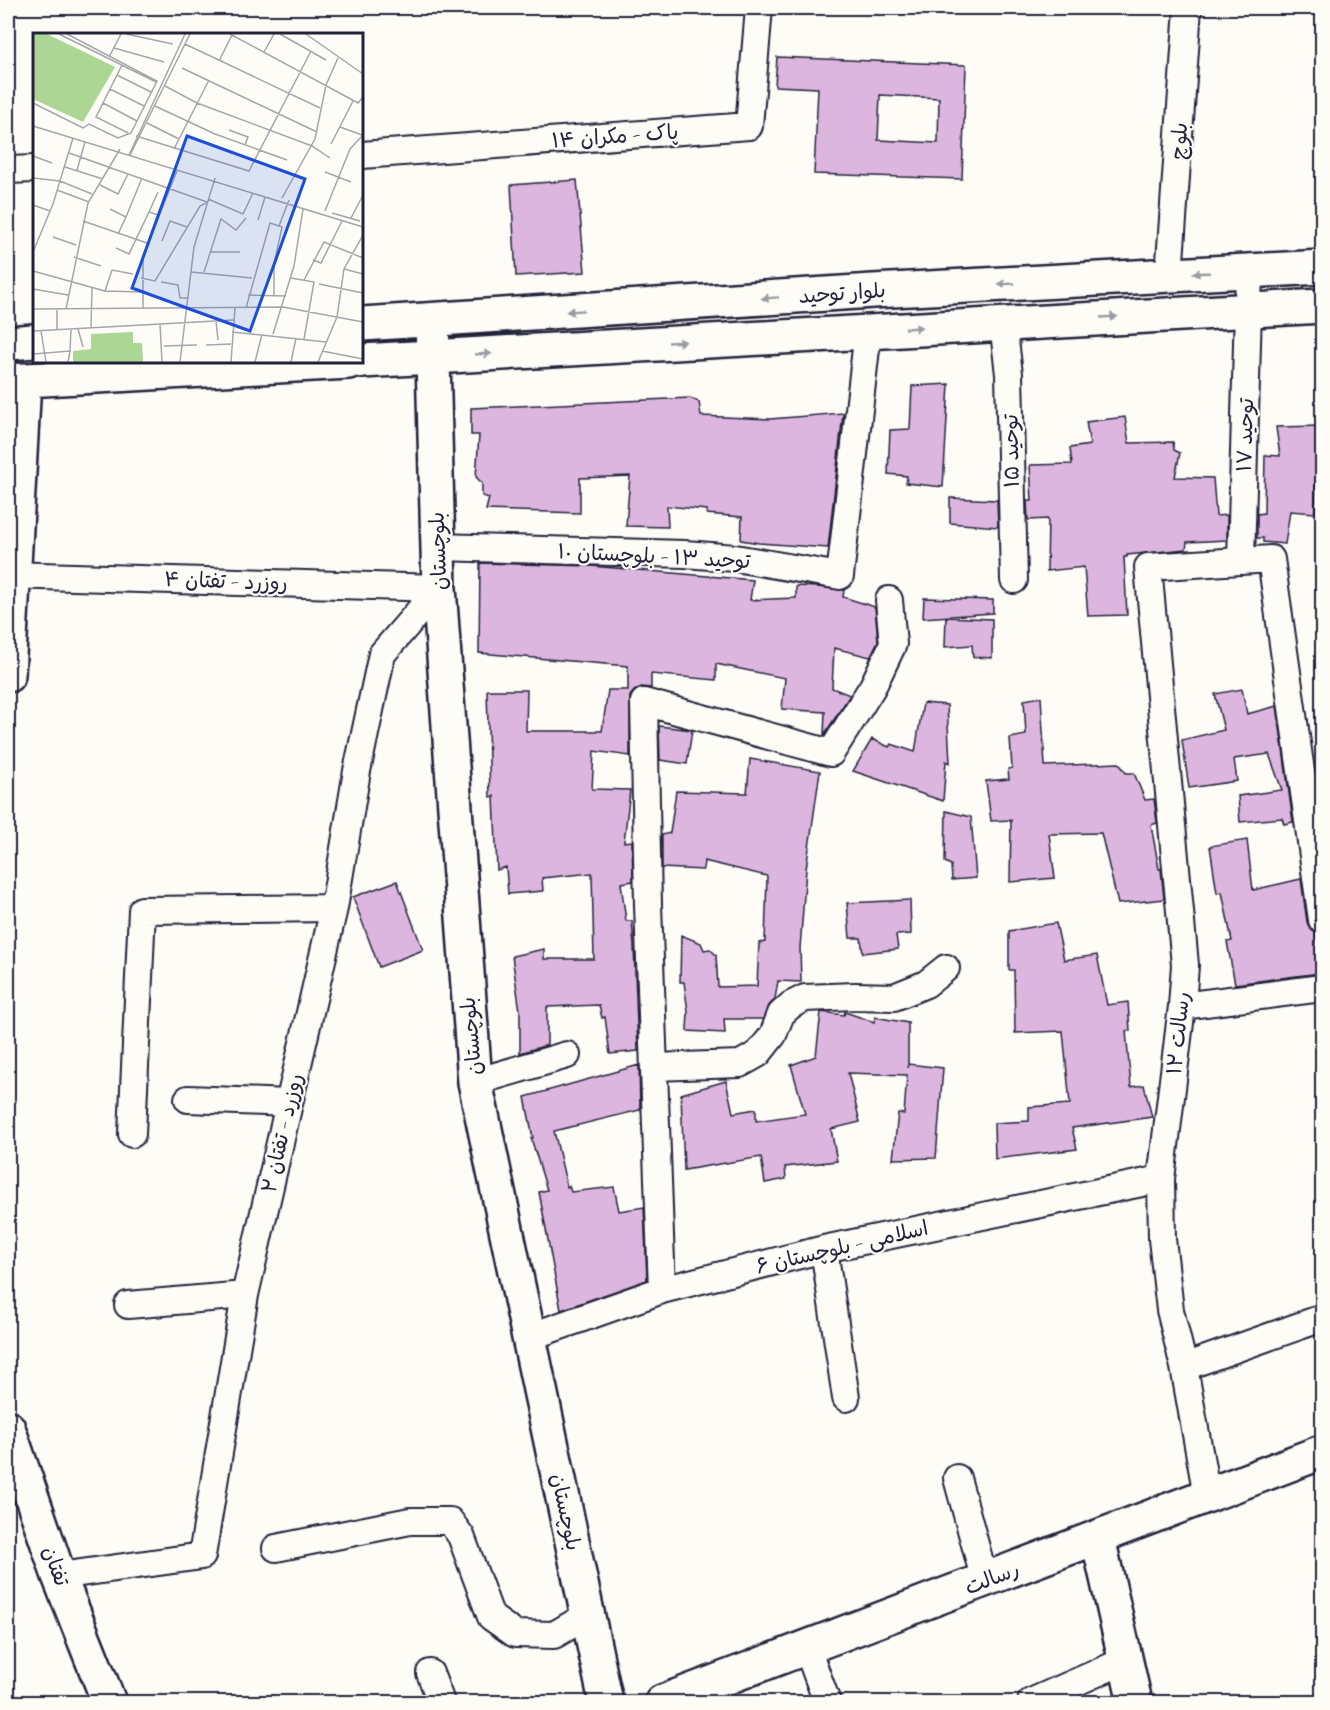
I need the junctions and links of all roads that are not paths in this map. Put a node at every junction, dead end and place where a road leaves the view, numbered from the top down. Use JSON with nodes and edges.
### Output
{"nodes":[{"id":1,"x":759,"y":8,"type":"edge"},
{"id":2,"x":1188,"y":8,"type":"edge"},
{"id":3,"x":363,"y":155,"type":"edge"},
{"id":4,"x":33,"y":169,"type":"edge"},
{"id":5,"x":8,"y":170,"type":"edge"},
{"id":6,"x":1323,"y":267,"type":"edge"},
{"id":7,"x":1249,"y":272,"type":"junction"},
{"id":8,"x":1169,"y":275,"type":"junction"},
{"id":9,"x":1323,"y":306,"type":"edge"},
{"id":10,"x":1249,"y":309,"type":"junction"},
{"id":11,"x":432,"y":320,"type":"junction"},
{"id":12,"x":1003,"y":323,"type":"junction"},
{"id":13,"x":363,"y":324,"type":"edge"},
{"id":14,"x":868,"y":331,"type":"junction"},
{"id":15,"x":33,"y":341,"type":"edge"},
{"id":16,"x":8,"y":343,"type":"edge"},
{"id":17,"x":434,"y":357,"type":"junction"},
{"id":18,"x":363,"y":361,"type":"edge"},
{"id":19,"x":331,"y":363,"type":"edge"},
{"id":20,"x":16,"y":381,"type":"edge"},
{"id":21,"x":438,"y":547,"type":"junction"},
{"id":22,"x":1241,"y":560,"type":"junction"},
{"id":23,"x":10,"y":574,"type":"edge"},
{"id":24,"x":1014,"y":580,"type":"dead end"},
{"id":25,"x":439,"y":588,"type":"junction"},
{"id":26,"x":889,"y":600,"type":"dead end"},
{"id":27,"x":8,"y":675,"type":"edge"},
{"id":28,"x":334,"y":908,"type":"junction"},
{"id":29,"x":1323,"y":920,"type":"edge"},
{"id":30,"x":946,"y":968,"type":"dead end"},
{"id":31,"x":1323,"y":988,"type":"edge"},
{"id":32,"x":1182,"y":1006,"type":"junction"},
{"id":33,"x":567,"y":1055,"type":"dead end"},
{"id":34,"x":654,"y":1067,"type":"junction"},
{"id":35,"x":475,"y":1082,"type":"junction"},
{"id":36,"x":188,"y":1099,"type":"dead end"},
{"id":37,"x":289,"y":1103,"type":"junction"},
{"id":38,"x":132,"y":1134,"type":"dead end"},
{"id":39,"x":1161,"y":1179,"type":"junction"},
{"id":40,"x":824,"y":1249,"type":"junction"},
{"id":41,"x":662,"y":1290,"type":"junction"},
{"id":42,"x":245,"y":1295,"type":"junction"},
{"id":43,"x":128,"y":1305,"type":"dead end"},
{"id":44,"x":1323,"y":1318,"type":"edge"},
{"id":45,"x":529,"y":1337,"type":"junction"},
{"id":46,"x":1184,"y":1367,"type":"junction"},
{"id":47,"x":846,"y":1398,"type":"dead end"},
{"id":48,"x":8,"y":1428,"type":"edge"},
{"id":49,"x":1323,"y":1452,"type":"edge"},
{"id":50,"x":957,"y":1478,"type":"dead end"},
{"id":51,"x":1207,"y":1496,"type":"junction"},
{"id":52,"x":1098,"y":1538,"type":"junction"},
{"id":53,"x":276,"y":1548,"type":"dead end"},
{"id":54,"x":59,"y":1576,"type":"junction"},
{"id":55,"x":985,"y":1581,"type":"junction"},
{"id":56,"x":588,"y":1615,"type":"junction"},
{"id":57,"x":807,"y":1648,"type":"junction"},
{"id":58,"x":1124,"y":1660,"type":"junction"},
{"id":59,"x":430,"y":1673,"type":"dead end"},
{"id":60,"x":109,"y":1702,"type":"edge"},
{"id":61,"x":441,"y":1702,"type":"edge"},
{"id":62,"x":606,"y":1702,"type":"edge"},
{"id":63,"x":662,"y":1702,"type":"edge"},
{"id":64,"x":827,"y":1702,"type":"edge"},
{"id":65,"x":1031,"y":1702,"type":"edge"},
{"id":66,"x":1135,"y":1702,"type":"edge"}],
"edges":[{"from":1,"to":3,"type":"street","name":"پاک - مکران ۱۴"},
{"from":2,"to":8,"type":"street","name":"بلوچ"},
{"from":4,"to":5,"type":"street"},
{"from":6,"to":7,"type":"street","name":"بلوار توحید"},
{"from":7,"to":8,"type":"street","name":"بلوار توحید","one_way":true},
{"from":7,"to":10,"type":"street","name":"توحید ۱۷"},
{"from":8,"to":11,"type":"street","name":"بلوار توحید","one_way":true},
{"from":9,"to":10,"type":"street","name":"بلوار توحید"},
{"from":12,"to":10,"type":"street","name":"بلوار توحید","one_way":true},
{"from":10,"to":22,"type":"street","name":"توحید ۱۷"},
{"from":11,"to":13,"type":"street","name":"بلوار توحید"},
{"from":11,"to":17,"type":"street","name":"بلوچستان"},
{"from":14,"to":12,"type":"street","name":"بلوار توحید","one_way":true},
{"from":12,"to":24,"type":"street","name":"توحید ۱۵"},
{"from":17,"to":14,"type":"street","name":"بلوار توحید","one_way":true},
{"from":14,"to":21,"type":"street","name":"توحید ۱۳ - بلوچستان ۱۰"},
{"from":15,"to":16,"type":"street"},
{"from":17,"to":18,"type":"street","name":"بلوار توحید"},
{"from":17,"to":21,"type":"street","name":"بلوچستان"},
{"from":19,"to":20,"type":"street"},
{"from":20,"to":23,"type":"street"},
{"from":21,"to":25,"type":"street","name":"بلوچستان"},
{"from":22,"to":29,"type":"street"},
{"from":22,"to":32,"type":"street","name":"رسالت ۱۲"},
{"from":23,"to":25,"type":"street","name":"روزرد - تفتان ۴"},
{"from":23,"to":27,"type":"street"},
{"from":25,"to":28,"type":"street","name":"روزرد - تفتان ۲"},
{"from":25,"to":35,"type":"street","name":"بلوچستان"},
{"from":26,"to":34,"type":"street"},
{"from":28,"to":37,"type":"street","name":"روزرد - تفتان ۲"},
{"from":28,"to":38,"type":"street"},
{"from":30,"to":34,"type":"street"},
{"from":31,"to":32,"type":"street"},
{"from":32,"to":39,"type":"street","name":"رسالت ۱۲"},
{"from":33,"to":35,"type":"street"},
{"from":34,"to":41,"type":"street"},
{"from":35,"to":45,"type":"street","name":"بلوچستان"},
{"from":36,"to":37,"type":"street"},
{"from":37,"to":42,"type":"street","name":"روزرد - تفتان ۲"},
{"from":39,"to":40,"type":"street","name":"اسلامی - بلوچستان ۶"},
{"from":39,"to":46,"type":"street","name":"رسالت ۱۲"},
{"from":40,"to":41,"type":"street","name":"اسلامی - بلوچستان ۶"},
{"from":40,"to":47,"type":"street"},
{"from":41,"to":45,"type":"street","name":"اسلامی - بلوچستان ۶"},
{"from":42,"to":43,"type":"street"},
{"from":42,"to":54,"type":"street","name":"روزرد - تفتان ۲"},
{"from":44,"to":46,"type":"street"},
{"from":45,"to":56,"type":"street","name":"بلوچستان"},
{"from":46,"to":51,"type":"street","name":"رسالت ۱۲"},
{"from":48,"to":54,"type":"street","name":"تفتان"},
{"from":49,"to":51,"type":"street","name":"رسالت"},
{"from":50,"to":55,"type":"street"},
{"from":51,"to":52,"type":"street","name":"رسالت"},
{"from":52,"to":55,"type":"street","name":"رسالت"},
{"from":52,"to":58,"type":"street"},
{"from":53,"to":56,"type":"street"},
{"from":54,"to":60,"type":"street","name":"تفتان"},
{"from":55,"to":57,"type":"street","name":"رسالت"},
{"from":56,"to":62,"type":"street","name":"بلوچستان"},
{"from":57,"to":63,"type":"street","name":"رسالت"},
{"from":57,"to":64,"type":"street"},
{"from":58,"to":65,"type":"street"},
{"from":58,"to":66,"type":"street"},
{"from":59,"to":61,"type":"street"}]}
